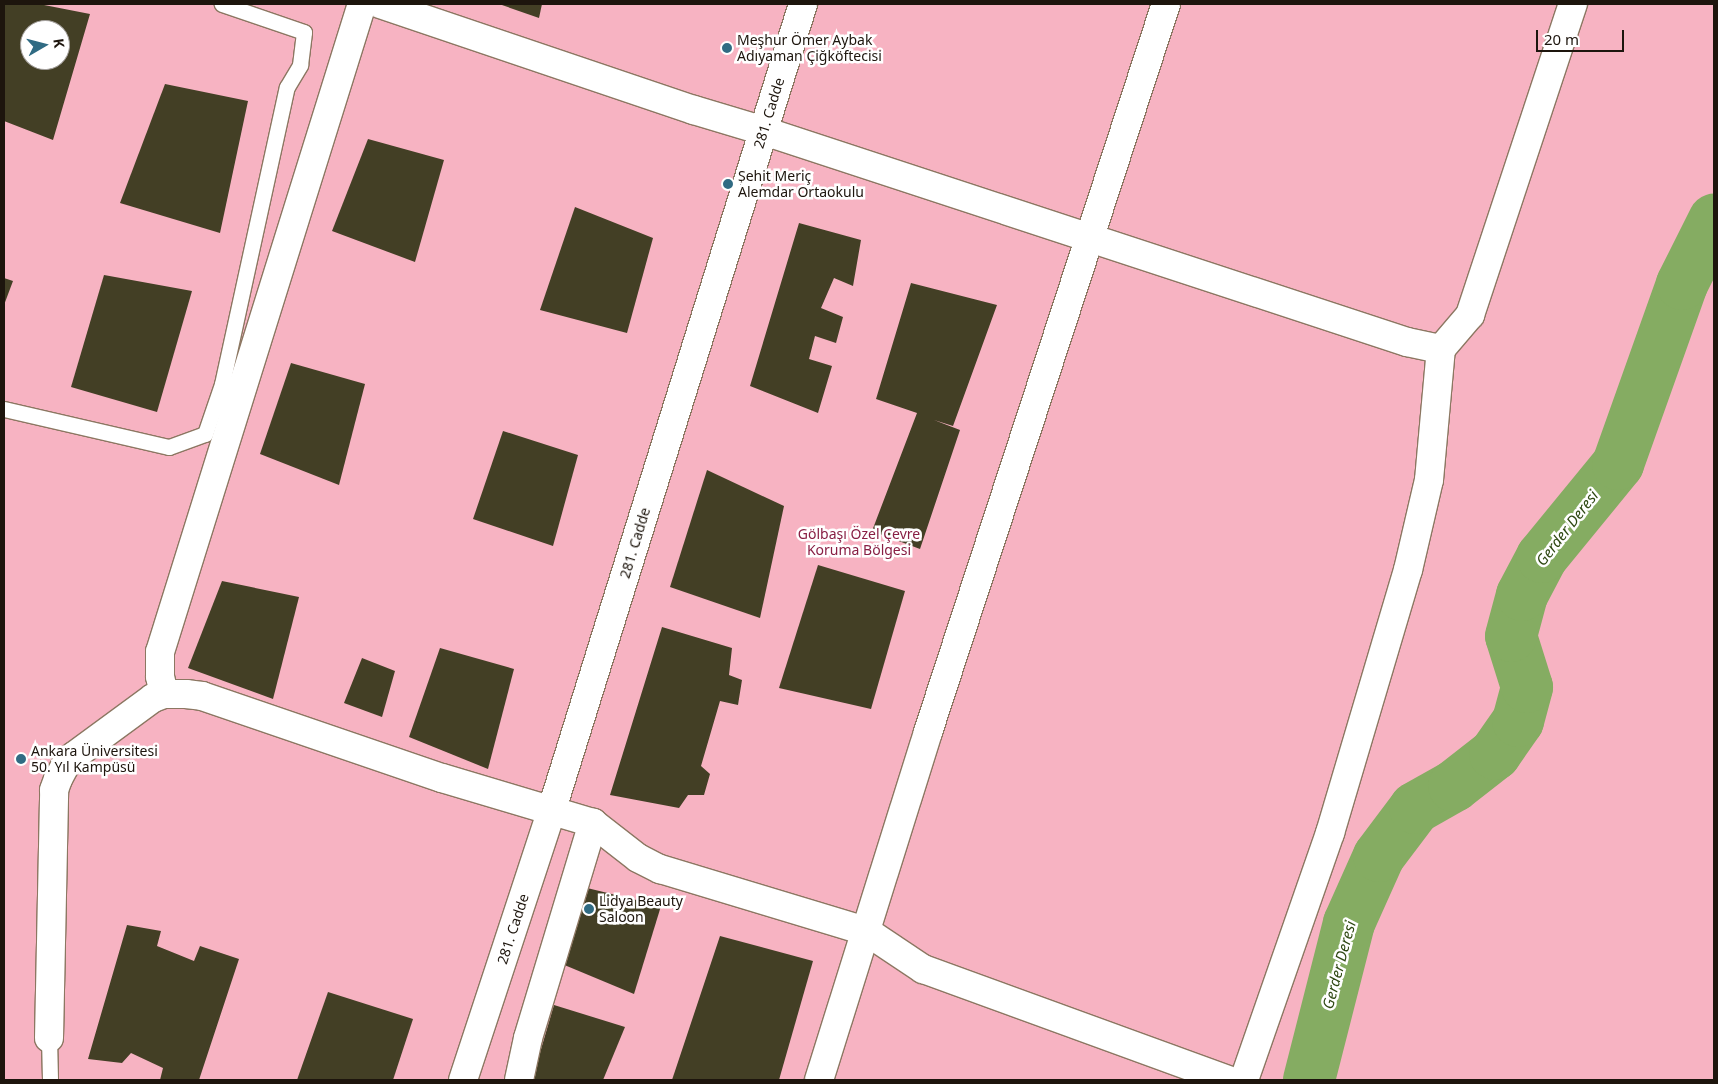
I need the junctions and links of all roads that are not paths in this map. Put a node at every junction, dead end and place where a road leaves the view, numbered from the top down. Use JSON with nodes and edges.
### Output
{"nodes":[{"id":1,"x":222,"y":4,"type":"edge"},
{"id":2,"x":362,"y":4,"type":"edge"},
{"id":3,"x":380,"y":4,"type":"edge"},
{"id":4,"x":803,"y":4,"type":"edge"},
{"id":5,"x":1166,"y":4,"type":"edge"},
{"id":6,"x":1573,"y":4,"type":"edge"},
{"id":7,"x":764,"y":131,"type":"junction"},
{"id":8,"x":1090,"y":238,"type":"junction"},
{"id":9,"x":1441,"y":348,"type":"junction"},
{"id":10,"x":4,"y":409,"type":"edge"},
{"id":11,"x":164,"y":694,"type":"junction"},
{"id":12,"x":552,"y":810,"type":"junction"},
{"id":13,"x":593,"y":823,"type":"junction"},
{"id":14,"x":866,"y":931,"type":"junction"},
{"id":15,"x":49,"y":1038,"type":"joint"},
{"id":16,"x":50,"y":1080,"type":"edge"},
{"id":17,"x":463,"y":1080,"type":"edge"},
{"id":18,"x":519,"y":1080,"type":"edge"},
{"id":19,"x":818,"y":1080,"type":"edge"},
{"id":20,"x":1228,"y":1080,"type":"edge"},
{"id":21,"x":1244,"y":1080,"type":"edge"}],
"edges":[{"from":1,"to":10,"type":"lane"},
{"from":2,"to":11,"type":"street"},
{"from":3,"to":7,"type":"street"},
{"from":4,"to":7,"type":"street","name":"281. Cadde"},
{"from":5,"to":8,"type":"street"},
{"from":6,"to":9,"type":"street"},
{"from":7,"to":8,"type":"street"},
{"from":7,"to":12,"type":"street","name":"281. Cadde"},
{"from":8,"to":9,"type":"street"},
{"from":8,"to":14,"type":"street"},
{"from":9,"to":21,"type":"street"},
{"from":11,"to":12,"type":"street"},
{"from":11,"to":15,"type":"street"},
{"from":12,"to":13,"type":"street"},
{"from":12,"to":17,"type":"street","name":"281. Cadde"},
{"from":13,"to":14,"type":"street"},
{"from":13,"to":18,"type":"street"},
{"from":14,"to":19,"type":"street"},
{"from":14,"to":20,"type":"street"},
{"from":15,"to":16,"type":"lane"}]}
